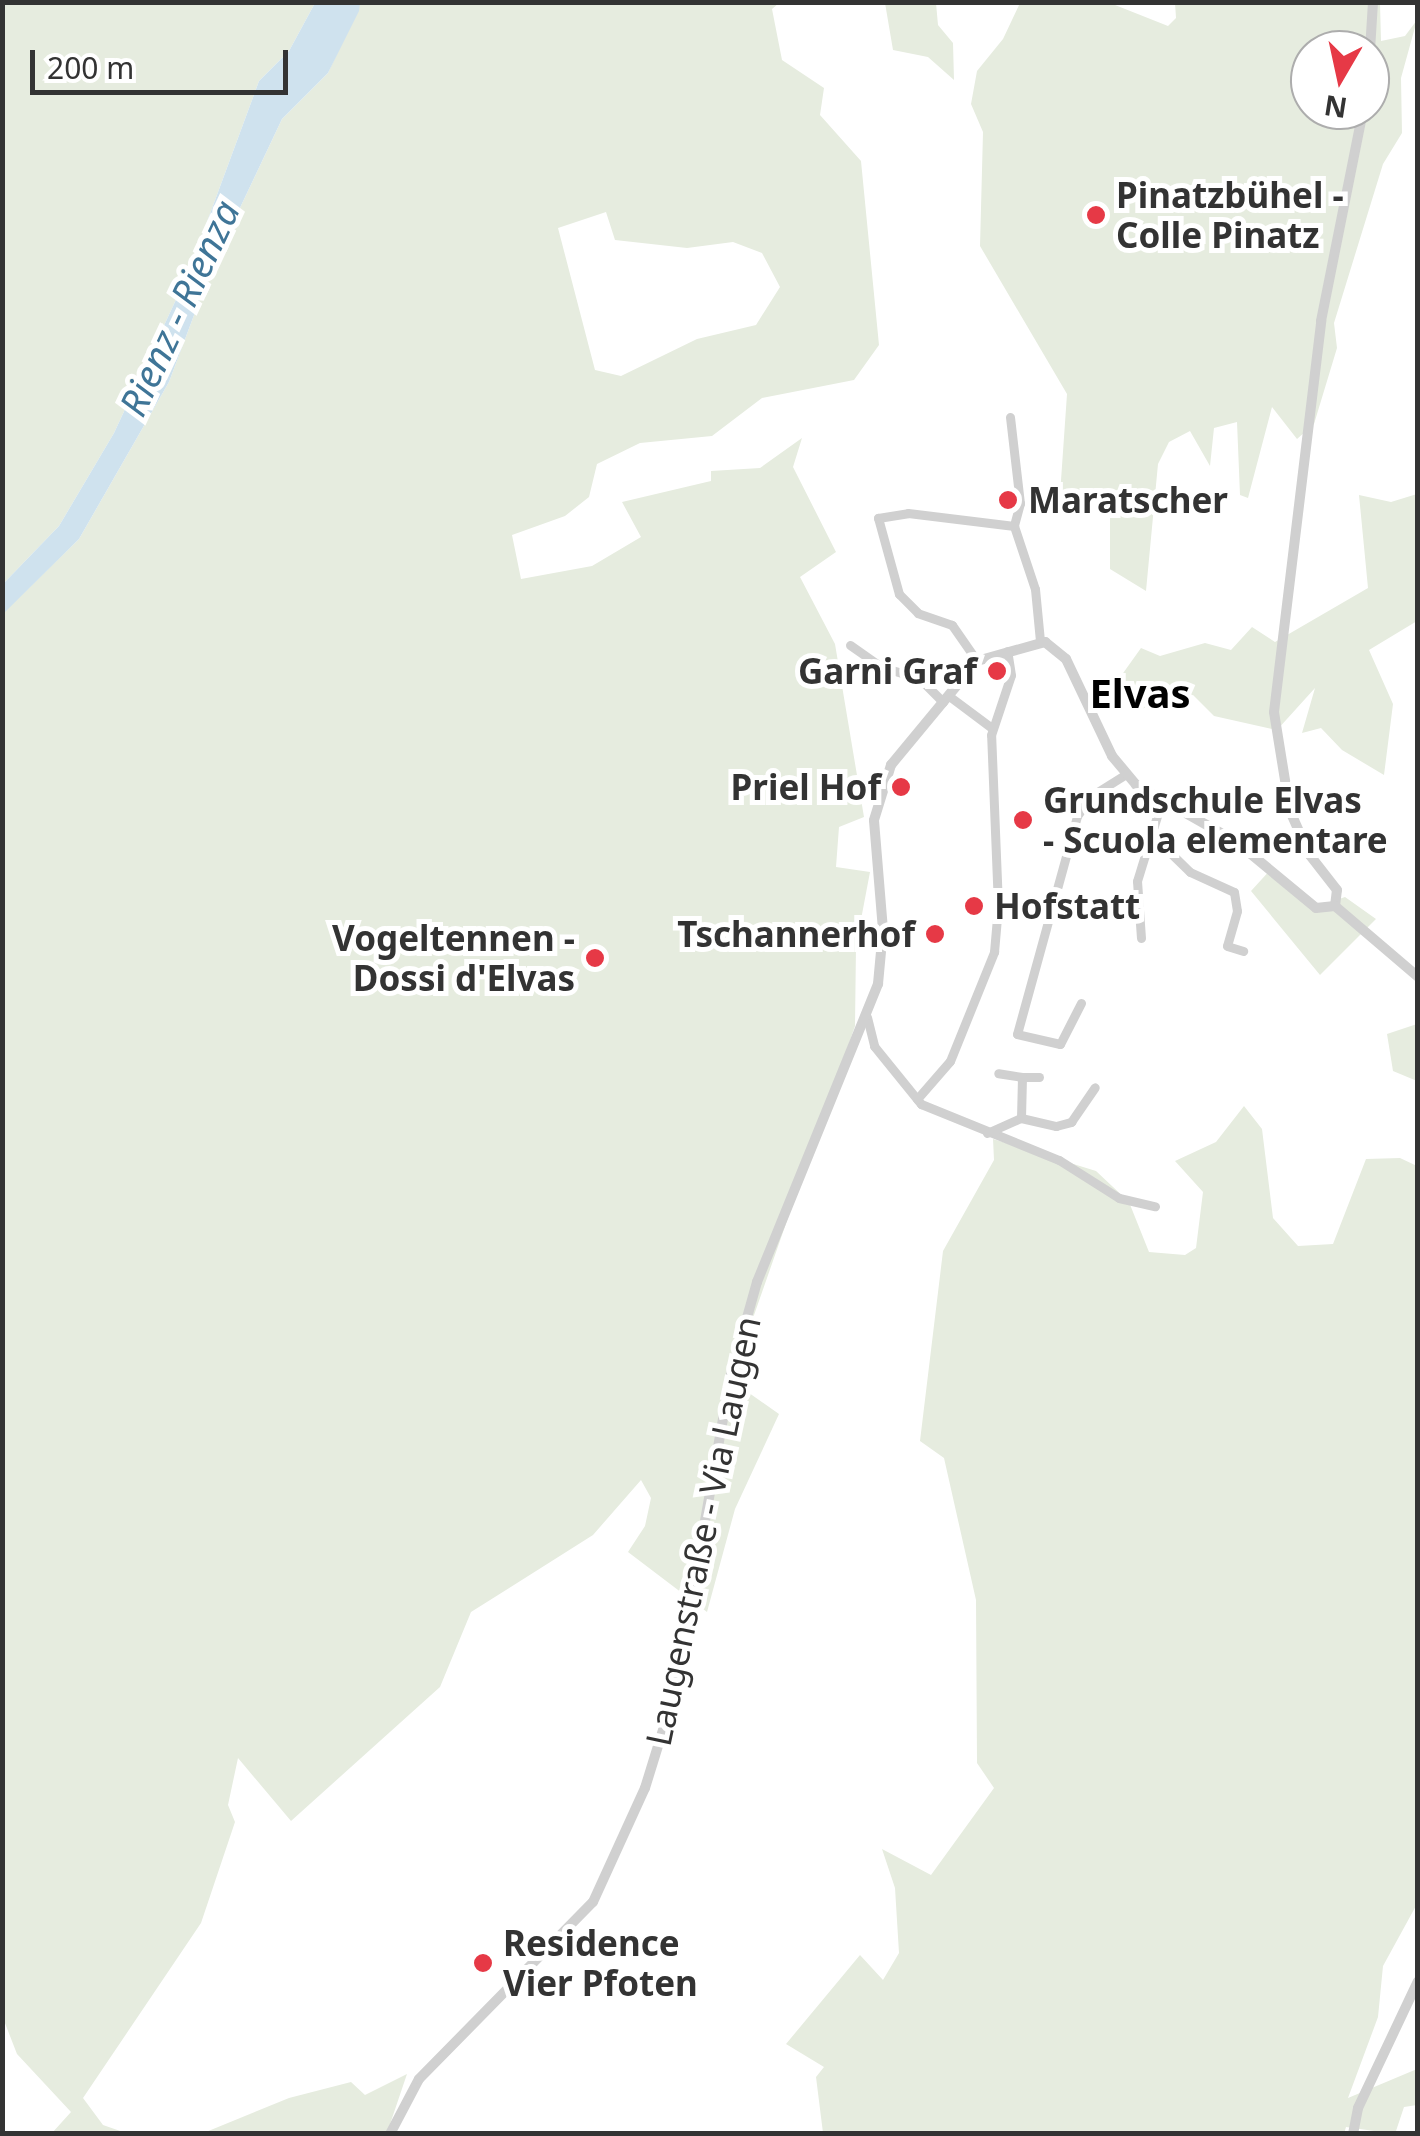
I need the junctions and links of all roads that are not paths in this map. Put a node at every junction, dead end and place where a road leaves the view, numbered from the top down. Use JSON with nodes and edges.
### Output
{"nodes":[{"id":1,"x":1372,"y":2,"type":"edge"},
{"id":2,"x":1371,"y":30,"type":"edge"},
{"id":3,"x":1359,"y":130,"type":"edge"},
{"id":4,"x":1010,"y":418,"type":"dead end"},
{"id":5,"x":1014,"y":526,"type":"junction"},
{"id":6,"x":1040,"y":641,"type":"junction"},
{"id":7,"x":850,"y":645,"type":"dead end"},
{"id":8,"x":1008,"y":650,"type":"junction"},
{"id":9,"x":977,"y":662,"type":"junction"},
{"id":10,"x":946,"y":699,"type":"junction"},
{"id":11,"x":992,"y":728,"type":"junction"},
{"id":12,"x":1125,"y":775,"type":"junction"},
{"id":13,"x":1162,"y":803,"type":"junction"},
{"id":14,"x":1150,"y":833,"type":"junction"},
{"id":15,"x":1335,"y":906,"type":"junction"},
{"id":16,"x":1140,"y":938,"type":"dead end"},
{"id":17,"x":1243,"y":952,"type":"dead end"},
{"id":18,"x":1418,"y":977,"type":"edge"},
{"id":19,"x":1081,"y":1003,"type":"dead end"},
{"id":20,"x":867,"y":1018,"type":"junction"},
{"id":21,"x":856,"y":1045,"type":"junction"},
{"id":22,"x":874,"y":1046,"type":"junction"},
{"id":23,"x":998,"y":1072,"type":"dead end"},
{"id":24,"x":1022,"y":1077,"type":"junction"},
{"id":25,"x":1040,"y":1078,"type":"dead end"},
{"id":26,"x":1095,"y":1087,"type":"dead end"},
{"id":27,"x":917,"y":1100,"type":"junction"},
{"id":28,"x":1021,"y":1118,"type":"junction"},
{"id":29,"x":987,"y":1133,"type":"junction"},
{"id":30,"x":1154,"y":1206,"type":"dead end"},
{"id":31,"x":1418,"y":1981,"type":"edge"},
{"id":32,"x":390,"y":2134,"type":"edge"},
{"id":33,"x":1353,"y":2134,"type":"edge"}],
"edges":[{"from":1,"to":2,"type":"street"},
{"from":3,"to":15,"type":"street"},
{"from":4,"to":5,"type":"street"},
{"from":5,"to":6,"type":"street"},
{"from":5,"to":9,"type":"street"},
{"from":6,"to":8,"type":"street","name":"Laugenstraße - Via Laugen"},
{"from":6,"to":12,"type":"street"},
{"from":7,"to":10,"type":"street"},
{"from":8,"to":9,"type":"street","name":"Laugenstraße - Via Laugen"},
{"from":8,"to":11,"type":"street"},
{"from":9,"to":10,"type":"street","name":"Laugenstraße - Via Laugen"},
{"from":10,"to":11,"type":"street"},
{"from":10,"to":20,"type":"street","name":"Laugenstraße - Via Laugen"},
{"from":11,"to":27,"type":"street"},
{"from":12,"to":13,"type":"street"},
{"from":12,"to":19,"type":"street"},
{"from":13,"to":14,"type":"street"},
{"from":13,"to":15,"type":"street"},
{"from":14,"to":16,"type":"street"},
{"from":14,"to":17,"type":"street"},
{"from":15,"to":18,"type":"street"},
{"from":20,"to":21,"type":"street","name":"Laugenstraße - Via Laugen"},
{"from":20,"to":22,"type":"street"},
{"from":21,"to":22,"type":"street"},
{"from":21,"to":32,"type":"street","name":"Laugenstraße - Via Laugen"},
{"from":22,"to":27,"type":"street"},
{"from":23,"to":24,"type":"street"},
{"from":24,"to":25,"type":"street"},
{"from":24,"to":28,"type":"street"},
{"from":26,"to":28,"type":"street"},
{"from":27,"to":29,"type":"street"},
{"from":28,"to":29,"type":"street"},
{"from":29,"to":30,"type":"street"},
{"from":31,"to":33,"type":"street"}]}
